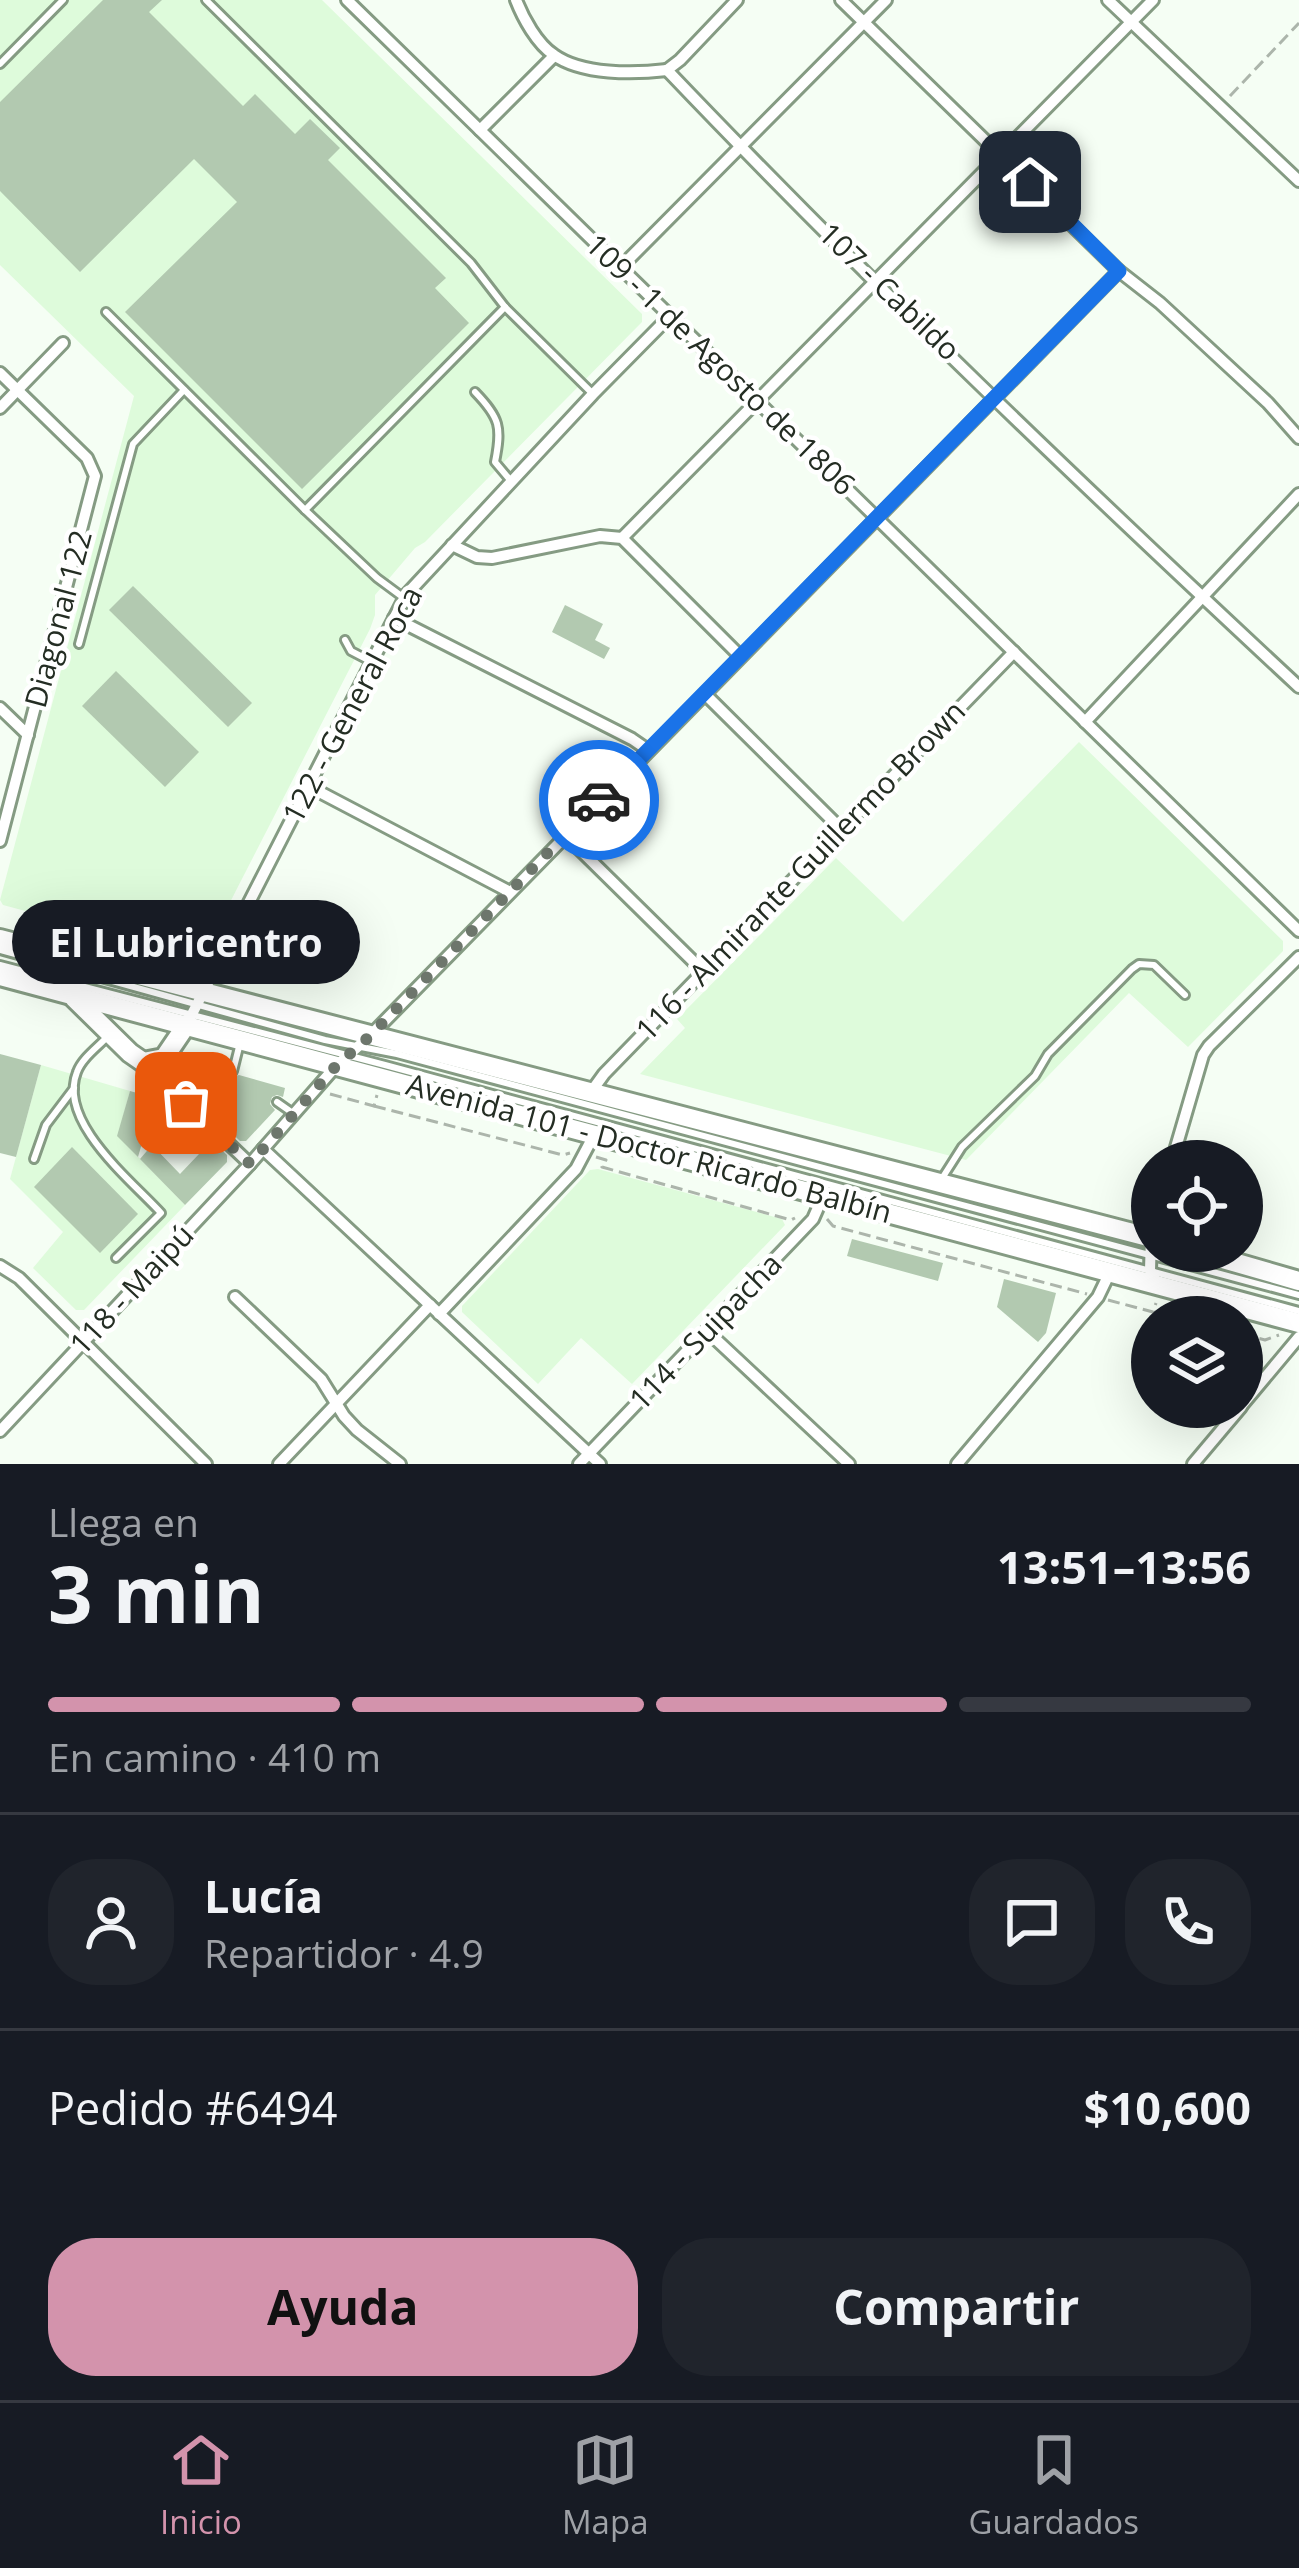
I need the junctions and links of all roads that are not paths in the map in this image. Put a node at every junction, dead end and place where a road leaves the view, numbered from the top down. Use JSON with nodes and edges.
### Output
{"nodes":[{"id":1,"x":63,"y":0,"type":"edge"},
{"id":2,"x":206,"y":0,"type":"edge"},
{"id":3,"x":347,"y":0,"type":"edge"},
{"id":4,"x":516,"y":0,"type":"edge"},
{"id":5,"x":737,"y":0,"type":"edge"},
{"id":6,"x":841,"y":0,"type":"edge"},
{"id":7,"x":886,"y":0,"type":"edge"},
{"id":8,"x":1108,"y":0,"type":"edge"},
{"id":9,"x":1153,"y":0,"type":"edge"},
{"id":10,"x":864,"y":22,"type":"junction"},
{"id":11,"x":1131,"y":23,"type":"junction"},
{"id":12,"x":554,"y":56,"type":"junction"},
{"id":13,"x":0,"y":64,"type":"edge"},
{"id":14,"x":667,"y":70,"type":"junction"},
{"id":15,"x":480,"y":130,"type":"junction"},
{"id":16,"x":741,"y":148,"type":"junction"},
{"id":17,"x":1000,"y":153,"type":"junction"},
{"id":18,"x":1299,"y":181,"type":"edge"},
{"id":19,"x":620,"y":268,"type":"junction"},
{"id":20,"x":1119,"y":271,"type":"junction"},
{"id":21,"x":876,"y":279,"type":"junction"},
{"id":22,"x":505,"y":307,"type":"junction"},
{"id":23,"x":106,"y":312,"type":"dead end"},
{"id":24,"x":669,"y":317,"type":"junction"},
{"id":25,"x":63,"y":343,"type":"dead end"},
{"id":26,"x":0,"y":374,"type":"edge"},
{"id":27,"x":184,"y":390,"type":"junction"},
{"id":28,"x":17,"y":391,"type":"junction"},
{"id":29,"x":475,"y":392,"type":"dead end"},
{"id":30,"x":593,"y":394,"type":"junction"},
{"id":31,"x":996,"y":398,"type":"junction"},
{"id":32,"x":756,"y":400,"type":"junction"},
{"id":33,"x":0,"y":408,"type":"edge"},
{"id":34,"x":1299,"y":438,"type":"edge"},
{"id":35,"x":511,"y":482,"type":"junction"},
{"id":36,"x":1299,"y":494,"type":"edge"},
{"id":37,"x":305,"y":510,"type":"junction"},
{"id":38,"x":876,"y":518,"type":"junction"},
{"id":39,"x":622,"y":538,"type":"junction"},
{"id":40,"x":452,"y":545,"type":"junction"},
{"id":41,"x":1203,"y":597,"type":"junction"},
{"id":42,"x":404,"y":598,"type":"junction"},
{"id":43,"x":394,"y":618,"type":"junction"},
{"id":44,"x":345,"y":640,"type":"dead end"},
{"id":45,"x":79,"y":644,"type":"dead end"},
{"id":46,"x":1014,"y":652,"type":"junction"},
{"id":47,"x":740,"y":656,"type":"junction"},
{"id":48,"x":372,"y":662,"type":"junction"},
{"id":49,"x":1299,"y":687,"type":"edge"},
{"id":50,"x":705,"y":694,"type":"junction"},
{"id":51,"x":0,"y":708,"type":"edge"},
{"id":52,"x":1084,"y":722,"type":"junction"},
{"id":53,"x":28,"y":735,"type":"junction"},
{"id":54,"x":648,"y":750,"type":"junction"},
{"id":55,"x":310,"y":787,"type":"junction"},
{"id":56,"x":842,"y":830,"type":"junction"},
{"id":57,"x":566,"y":835,"type":"junction"},
{"id":58,"x":0,"y":841,"type":"edge"},
{"id":59,"x":510,"y":892,"type":"junction"},
{"id":60,"x":1299,"y":932,"type":"edge"},
{"id":61,"x":0,"y":939,"type":"edge"},
{"id":62,"x":0,"y":950,"type":"edge"},
{"id":63,"x":1299,"y":957,"type":"edge"},
{"id":64,"x":0,"y":965,"type":"edge"},
{"id":65,"x":703,"y":971,"type":"junction"},
{"id":66,"x":0,"y":976,"type":"edge"},
{"id":67,"x":70,"y":995,"type":"junction"},
{"id":68,"x":1185,"y":995,"type":"dead end"},
{"id":69,"x":195,"y":1008,"type":"junction"},
{"id":70,"x":111,"y":1033,"type":"junction"},
{"id":71,"x":241,"y":1039,"type":"junction"},
{"id":72,"x":364,"y":1041,"type":"junction"},
{"id":73,"x":341,"y":1061,"type":"junction"},
{"id":74,"x":143,"y":1062,"type":"junction"},
{"id":75,"x":233,"y":1071,"type":"dead end"},
{"id":76,"x":74,"y":1088,"type":"junction"},
{"id":77,"x":591,"y":1092,"type":"junction"},
{"id":78,"x":277,"y":1102,"type":"dead end"},
{"id":79,"x":294,"y":1114,"type":"junction"},
{"id":80,"x":594,"y":1135,"type":"junction"},
{"id":81,"x":1178,"y":1140,"type":"edge"},
{"id":82,"x":263,"y":1149,"type":"junction"},
{"id":83,"x":34,"y":1160,"type":"dead end"},
{"id":84,"x":250,"y":1164,"type":"junction"},
{"id":85,"x":939,"y":1183,"type":"junction"},
{"id":86,"x":824,"y":1194,"type":"junction"},
{"id":87,"x":1131,"y":1250,"type":"edge"},
{"id":88,"x":1131,"y":1252,"type":"edge"},
{"id":89,"x":1131,"y":1253,"type":"edge"},
{"id":90,"x":116,"y":1258,"type":"dead end"},
{"id":91,"x":1131,"y":1264,"type":"edge"},
{"id":92,"x":0,"y":1266,"type":"edge"},
{"id":93,"x":1111,"y":1270,"type":"junction"},
{"id":94,"x":1263,"y":1271,"type":"edge"},
{"id":95,"x":1184,"y":1272,"type":"edge"},
{"id":96,"x":1192,"y":1272,"type":"edge"},
{"id":97,"x":1208,"y":1272,"type":"edge"},
{"id":98,"x":1299,"y":1281,"type":"edge"},
{"id":99,"x":1299,"y":1295,"type":"edge"},
{"id":100,"x":235,"y":1297,"type":"dead end"},
{"id":101,"x":434,"y":1310,"type":"junction"},
{"id":102,"x":1299,"y":1311,"type":"edge"},
{"id":103,"x":1299,"y":1323,"type":"edge"},
{"id":104,"x":708,"y":1332,"type":"junction"},
{"id":105,"x":1299,"y":1337,"type":"edge"},
{"id":106,"x":83,"y":1343,"type":"junction"},
{"id":107,"x":1263,"y":1380,"type":"edge"},
{"id":108,"x":337,"y":1402,"type":"junction"},
{"id":109,"x":1223,"y":1428,"type":"edge"},
{"id":110,"x":0,"y":1431,"type":"edge"},
{"id":111,"x":589,"y":1454,"type":"junction"},
{"id":112,"x":206,"y":1464,"type":"edge"},
{"id":113,"x":279,"y":1464,"type":"edge"},
{"id":114,"x":400,"y":1464,"type":"edge"},
{"id":115,"x":579,"y":1464,"type":"edge"},
{"id":116,"x":600,"y":1464,"type":"edge"},
{"id":117,"x":849,"y":1464,"type":"edge"},
{"id":118,"x":957,"y":1464,"type":"edge"},
{"id":119,"x":1193,"y":1464,"type":"edge"}],
"edges":[{"from":1,"to":13,"type":"lane"},
{"from":2,"to":22,"type":"lane"},
{"from":3,"to":15,"type":"street","name":"109 - 1 de Agosto de 1806"},
{"from":4,"to":12,"type":"street"},
{"from":5,"to":14,"type":"street"},
{"from":6,"to":10,"type":"street"},
{"from":7,"to":10,"type":"street"},
{"from":8,"to":11,"type":"street"},
{"from":9,"to":11,"type":"street"},
{"from":10,"to":16,"type":"street"},
{"from":10,"to":17,"type":"street"},
{"from":11,"to":17,"type":"street"},
{"from":11,"to":18,"type":"street"},
{"from":12,"to":14,"type":"street"},
{"from":12,"to":15,"type":"street"},
{"from":14,"to":16,"type":"street","name":"107 - Cabildo"},
{"from":15,"to":19,"type":"street","name":"109 - 1 de Agosto de 1806"},
{"from":16,"to":19,"type":"street"},
{"from":16,"to":21,"type":"street","name":"107 - Cabildo"},
{"from":17,"to":20,"type":"street"},
{"from":17,"to":21,"type":"street"},
{"from":19,"to":24,"type":"street","name":"109 - 1 de Agosto de 1806"},
{"from":20,"to":31,"type":"street","name":"118 - Maipú"},
{"from":20,"to":34,"type":"street"},
{"from":21,"to":31,"type":"street","name":"107 - Cabildo"},
{"from":21,"to":32,"type":"street"},
{"from":22,"to":30,"type":"lane"},
{"from":22,"to":37,"type":"lane"},
{"from":23,"to":27,"type":"lane"},
{"from":24,"to":30,"type":"street","name":"122 - General Roca"},
{"from":24,"to":32,"type":"street","name":"109 - 1 de Agosto de 1806"},
{"from":25,"to":28,"type":"street"},
{"from":26,"to":28,"type":"street"},
{"from":27,"to":37,"type":"lane"},
{"from":27,"to":45,"type":"lane"},
{"from":28,"to":33,"type":"street"},
{"from":28,"to":53,"type":"street","name":"Diagonal 122"},
{"from":29,"to":35,"type":"lane"},
{"from":30,"to":35,"type":"street","name":"122 - General Roca"},
{"from":31,"to":38,"type":"street","name":"118 - Maipú"},
{"from":31,"to":41,"type":"street","name":"107 - Cabildo"},
{"from":32,"to":38,"type":"street","name":"109 - 1 de Agosto de 1806"},
{"from":32,"to":39,"type":"street"},
{"from":35,"to":40,"type":"street","name":"122 - General Roca"},
{"from":36,"to":41,"type":"street"},
{"from":37,"to":42,"type":"lane"},
{"from":38,"to":46,"type":"street","name":"109 - 1 de Agosto de 1806"},
{"from":38,"to":47,"type":"street","name":"118 - Maipú"},
{"from":39,"to":40,"type":"street"},
{"from":39,"to":47,"type":"street"},
{"from":40,"to":42,"type":"street","name":"122 - General Roca"},
{"from":41,"to":49,"type":"street","name":"107 - Cabildo"},
{"from":41,"to":52,"type":"street"},
{"from":42,"to":43,"type":"street","name":"122 - General Roca"},
{"from":43,"to":48,"type":"street","name":"122 - General Roca"},
{"from":43,"to":54,"type":"street"},
{"from":44,"to":48,"type":"lane"},
{"from":46,"to":52,"type":"street","name":"109 - 1 de Agosto de 1806"},
{"from":46,"to":56,"type":"street","name":"116 - Almirante Guillermo Brown"},
{"from":47,"to":50,"type":"street","name":"118 - Maipú"},
{"from":48,"to":55,"type":"street","name":"122 - General Roca"},
{"from":50,"to":54,"type":"street","name":"118 - Maipú"},
{"from":50,"to":56,"type":"street"},
{"from":51,"to":53,"type":"street"},
{"from":52,"to":60,"type":"street","name":"109 - 1 de Agosto de 1806"},
{"from":53,"to":58,"type":"street","name":"Diagonal 122"},
{"from":54,"to":57,"type":"street","name":"118 - Maipú"},
{"from":55,"to":59,"type":"street"},
{"from":55,"to":69,"type":"street","name":"122 - General Roca"},
{"from":56,"to":65,"type":"street","name":"116 - Almirante Guillermo Brown"},
{"from":57,"to":59,"type":"street","name":"118 - Maipú"},
{"from":57,"to":65,"type":"street"},
{"from":59,"to":72,"type":"street","name":"118 - Maipú"},
{"from":61,"to":69,"type":"main road","name":"Avenida 101 - Doctor Ricardo Balbín"},
{"from":62,"to":69,"type":"lane"},
{"from":63,"to":81,"type":"street"},
{"from":64,"to":69,"type":"lane"},
{"from":65,"to":77,"type":"street","name":"116 - Almirante Guillermo Brown"},
{"from":66,"to":67,"type":"main road","name":"Avenida 101 - Doctor Ricardo Balbín"},
{"from":67,"to":69,"type":"main road","name":"Avenida 101 - Doctor Ricardo Balbín"},
{"from":67,"to":70,"type":"main road"},
{"from":68,"to":85,"type":"lane"},
{"from":69,"to":71,"type":"main road","name":"Avenida 101 - Doctor Ricardo Balbín"},
{"from":69,"to":72,"type":"main road","name":"Avenida 101 - Doctor Ricardo Balbín"},
{"from":69,"to":73,"type":"lane"},
{"from":69,"to":74,"type":"main road"},
{"from":70,"to":74,"type":"main road"},
{"from":70,"to":76,"type":"lane"},
{"from":71,"to":73,"type":"main road","name":"Avenida 101 - Doctor Ricardo Balbín"},
{"from":71,"to":75,"type":"lane"},
{"from":72,"to":73,"type":"street","name":"118 - Maipú"},
{"from":72,"to":77,"type":"main road","name":"Avenida 101 - Doctor Ricardo Balbín"},
{"from":72,"to":88,"type":"lane"},
{"from":73,"to":79,"type":"street","name":"118 - Maipú"},
{"from":73,"to":80,"type":"main road","name":"Avenida 101 - Doctor Ricardo Balbín"},
{"from":73,"to":89,"type":"lane"},
{"from":74,"to":84,"type":"street"},
{"from":76,"to":83,"type":"lane"},
{"from":76,"to":90,"type":"lane"},
{"from":77,"to":85,"type":"main road","name":"Avenida 101 - Doctor Ricardo Balbín"},
{"from":78,"to":79,"type":"lane"},
{"from":79,"to":82,"type":"street","name":"118 - Maipú"},
{"from":80,"to":86,"type":"main road","name":"Avenida 101 - Doctor Ricardo Balbín"},
{"from":80,"to":101,"type":"street"},
{"from":82,"to":84,"type":"street","name":"118 - Maipú"},
{"from":82,"to":101,"type":"street"},
{"from":84,"to":106,"type":"street","name":"118 - Maipú"},
{"from":85,"to":87,"type":"main road","name":"Avenida 101 - Doctor Ricardo Balbín"},
{"from":86,"to":93,"type":"main road","name":"Avenida 101 - Doctor Ricardo Balbín"},
{"from":86,"to":104,"type":"street","name":"114 - Suipacha"},
{"from":91,"to":93,"type":"main road","name":"Avenida 101 - Doctor Ricardo Balbín"},
{"from":92,"to":106,"type":"street"},
{"from":93,"to":118,"type":"street"},
{"from":94,"to":98,"type":"main road"},
{"from":95,"to":103,"type":"main road","name":"Avenida 101 - Doctor Ricardo Balbín"},
{"from":96,"to":102,"type":"lane"},
{"from":97,"to":99,"type":"lane"},
{"from":100,"to":108,"type":"street"},
{"from":101,"to":108,"type":"street"},
{"from":101,"to":111,"type":"street"},
{"from":104,"to":111,"type":"street","name":"114 - Suipacha"},
{"from":104,"to":117,"type":"street"},
{"from":105,"to":107,"type":"street"},
{"from":106,"to":110,"type":"street","name":"118 - Maipú"},
{"from":106,"to":112,"type":"street"},
{"from":108,"to":113,"type":"street"},
{"from":108,"to":114,"type":"street"},
{"from":109,"to":119,"type":"street"},
{"from":111,"to":115,"type":"street","name":"114 - Suipacha"},
{"from":111,"to":116,"type":"street"}]}
